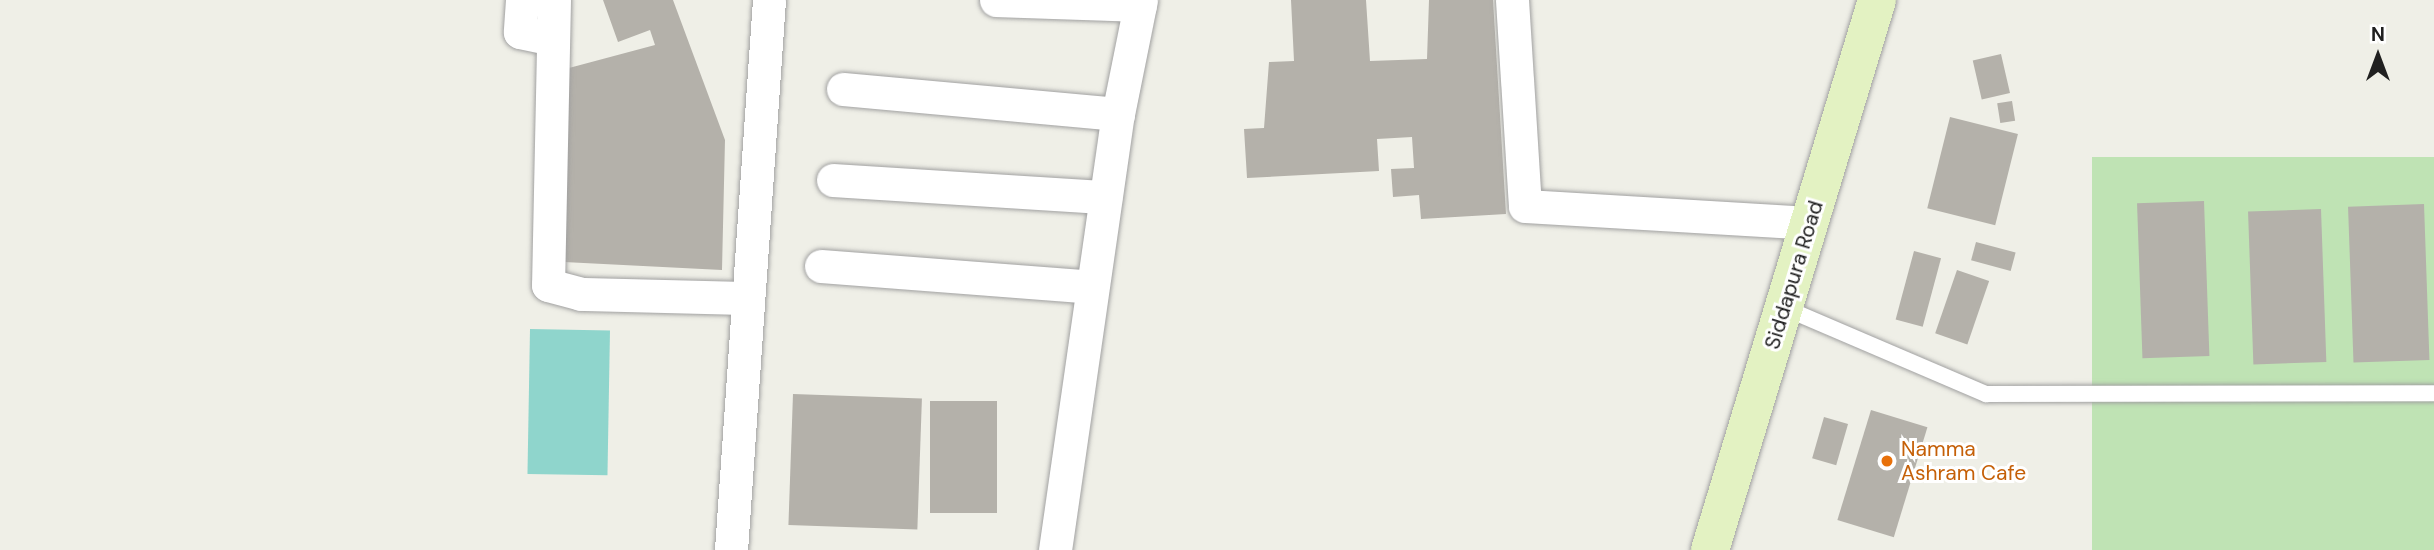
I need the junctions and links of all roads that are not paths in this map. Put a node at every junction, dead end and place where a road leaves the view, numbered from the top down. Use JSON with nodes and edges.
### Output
{"nodes":[{"id":1,"x":522,"y":0,"type":"edge"},
{"id":2,"x":554,"y":0,"type":"edge"},
{"id":3,"x":769,"y":0,"type":"edge"},
{"id":4,"x":996,"y":0,"type":"edge"},
{"id":5,"x":1512,"y":0,"type":"edge"},
{"id":6,"x":1877,"y":0,"type":"edge"},
{"id":7,"x":1141,"y":3,"type":"edge"},
{"id":8,"x":552,"y":39,"type":"junction"},
{"id":9,"x":843,"y":89,"type":"dead end"},
{"id":10,"x":1118,"y":114,"type":"junction"},
{"id":11,"x":833,"y":180,"type":"dead end"},
{"id":12,"x":1105,"y":197,"type":"junction"},
{"id":13,"x":1809,"y":223,"type":"junction"},
{"id":14,"x":821,"y":266,"type":"dead end"},
{"id":15,"x":1091,"y":287,"type":"junction"},
{"id":16,"x":748,"y":298,"type":"junction"},
{"id":17,"x":1785,"y":308,"type":"junction"},
{"id":18,"x":2434,"y":393,"type":"edge"},
{"id":19,"x":731,"y":550,"type":"edge"},
{"id":20,"x":1055,"y":550,"type":"edge"},
{"id":21,"x":1710,"y":550,"type":"edge"}],
"edges":[{"from":1,"to":8,"type":"street"},
{"from":2,"to":8,"type":"street"},
{"from":3,"to":16,"type":"street"},
{"from":4,"to":7,"type":"street"},
{"from":5,"to":13,"type":"street"},
{"from":6,"to":13,"type":"street","name":"Siddapura Road"},
{"from":7,"to":10,"type":"street"},
{"from":8,"to":16,"type":"street"},
{"from":9,"to":10,"type":"street"},
{"from":10,"to":12,"type":"street"},
{"from":11,"to":12,"type":"street"},
{"from":12,"to":15,"type":"street"},
{"from":13,"to":17,"type":"street","name":"Siddapura Road"},
{"from":14,"to":15,"type":"street"},
{"from":15,"to":20,"type":"street"},
{"from":16,"to":19,"type":"street"},
{"from":17,"to":18,"type":"lane"},
{"from":17,"to":21,"type":"street","name":"Siddapura Road"}]}
